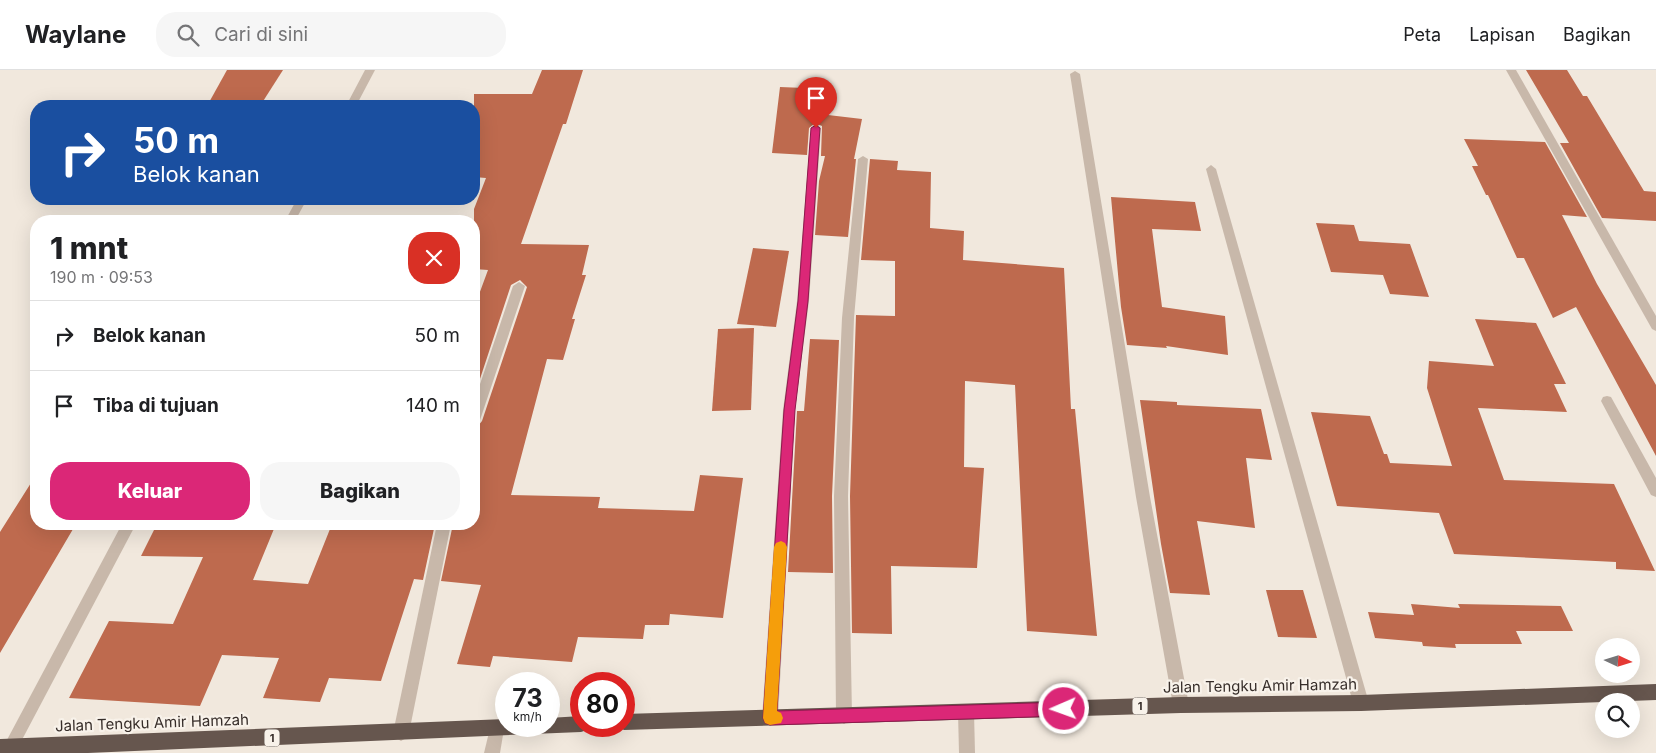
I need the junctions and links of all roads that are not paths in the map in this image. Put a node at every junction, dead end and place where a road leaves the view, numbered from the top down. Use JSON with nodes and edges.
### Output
{"nodes":[{"id":1,"x":370,"y":70,"type":"edge"},
{"id":2,"x":1511,"y":70,"type":"edge"},
{"id":3,"x":1075,"y":74,"type":"dead end"},
{"id":4,"x":354,"y":100,"type":"edge"},
{"id":5,"x":816,"y":128,"type":"dead end"},
{"id":6,"x":863,"y":159,"type":"dead end"},
{"id":7,"x":1211,"y":169,"type":"dead end"},
{"id":8,"x":519,"y":286,"type":"dead end"},
{"id":9,"x":1656,"y":326,"type":"edge"},
{"id":10,"x":1607,"y":401,"type":"dead end"},
{"id":11,"x":480,"y":402,"type":"edge"},
{"id":12,"x":1656,"y":492,"type":"edge"},
{"id":13,"x":125,"y":530,"type":"edge"},
{"id":14,"x":443,"y":530,"type":"edge"},
{"id":15,"x":1656,"y":692,"type":"edge"},
{"id":16,"x":1361,"y":704,"type":"junction"},
{"id":17,"x":1181,"y":705,"type":"junction"},
{"id":18,"x":966,"y":712,"type":"junction"},
{"id":19,"x":844,"y":716,"type":"junction"},
{"id":20,"x":770,"y":718,"type":"junction"},
{"id":21,"x":635,"y":722,"type":"edge"},
{"id":22,"x":495,"y":729,"type":"edge"},
{"id":23,"x":401,"y":733,"type":"junction"},
{"id":24,"x":495,"y":735,"type":"edge"},
{"id":25,"x":5,"y":749,"type":"edge"},
{"id":26,"x":492,"y":753,"type":"edge"},
{"id":27,"x":966,"y":753,"type":"edge"}],
"edges":[{"from":1,"to":4,"type":"street"},
{"from":2,"to":9,"type":"street"},
{"from":3,"to":17,"type":"street"},
{"from":5,"to":20,"type":"street"},
{"from":6,"to":19,"type":"street"},
{"from":7,"to":16,"type":"street"},
{"from":8,"to":11,"type":"street"},
{"from":10,"to":12,"type":"street"},
{"from":13,"to":25,"type":"street"},
{"from":14,"to":23,"type":"street"},
{"from":15,"to":16,"type":"highway","name":"Jalan Tengku Amir Hamzah","number":"1"},
{"from":16,"to":17,"type":"highway","name":"Jalan Tengku Amir Hamzah","number":"1"},
{"from":17,"to":18,"type":"highway","name":"Jalan Tengku Amir Hamzah","number":"1"},
{"from":18,"to":19,"type":"highway","name":"Jalan Tengku Amir Hamzah","number":"1"},
{"from":18,"to":27,"type":"street"},
{"from":19,"to":20,"type":"highway","name":"Jalan Tengku Amir Hamzah","number":"1"},
{"from":20,"to":21,"type":"highway","name":"Jalan Tengku Amir Hamzah","number":"1"},
{"from":22,"to":23,"type":"highway","name":"Jalan Tengku Amir Hamzah","number":"1"},
{"from":23,"to":25,"type":"highway","name":"Jalan Tengku Amir Hamzah","number":"1"},
{"from":24,"to":26,"type":"street"}]}
